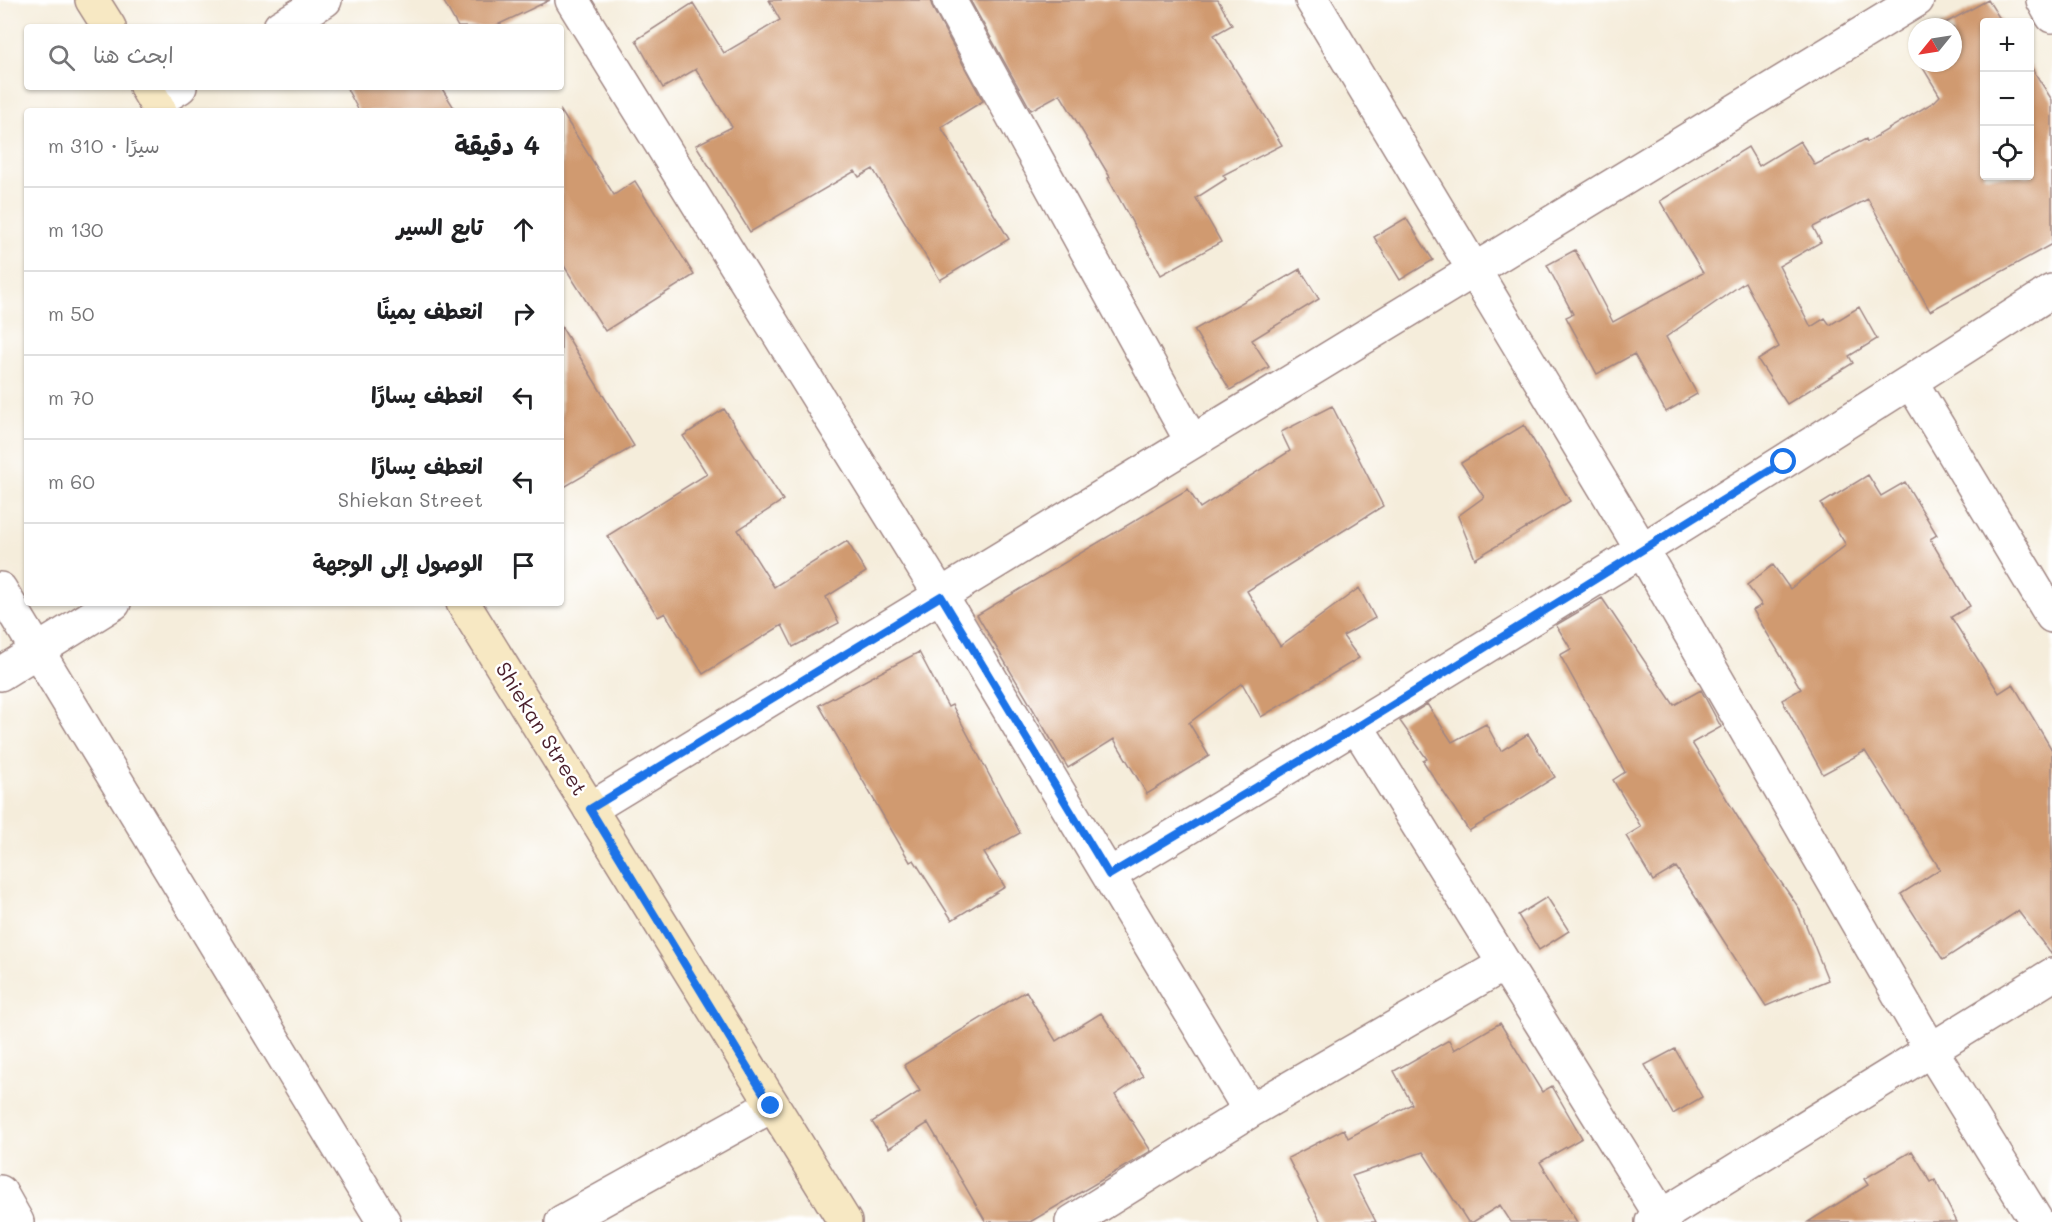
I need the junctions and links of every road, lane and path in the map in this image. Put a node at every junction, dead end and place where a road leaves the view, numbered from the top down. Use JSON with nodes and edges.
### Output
{"nodes":[{"id":1,"x":92,"y":0,"type":"edge"},
{"id":2,"x":325,"y":0,"type":"edge"},
{"id":3,"x":572,"y":0,"type":"edge"},
{"id":4,"x":949,"y":0,"type":"edge"},
{"id":5,"x":1312,"y":0,"type":"edge"},
{"id":6,"x":1917,"y":0,"type":"edge"},
{"id":7,"x":2043,"y":0,"type":"edge"},
{"id":8,"x":2052,"y":16,"type":"edge"},
{"id":9,"x":107,"y":24,"type":"edge"},
{"id":10,"x":285,"y":24,"type":"edge"},
{"id":11,"x":1474,"y":270,"type":"junction"},
{"id":12,"x":2052,"y":291,"type":"edge"},
{"id":13,"x":1911,"y":381,"type":"junction"},
{"id":14,"x":1192,"y":442,"type":"junction"},
{"id":15,"x":1642,"y":550,"type":"junction"},
{"id":16,"x":0,"y":589,"type":"edge"},
{"id":17,"x":941,"y":596,"type":"junction"},
{"id":18,"x":109,"y":606,"type":"edge"},
{"id":19,"x":465,"y":606,"type":"edge"},
{"id":20,"x":2052,"y":616,"type":"edge"},
{"id":21,"x":37,"y":650,"type":"junction"},
{"id":22,"x":0,"y":674,"type":"edge"},
{"id":23,"x":1357,"y":727,"type":"junction"},
{"id":24,"x":590,"y":809,"type":"junction"},
{"id":25,"x":1109,"y":875,"type":"junction"},
{"id":26,"x":1503,"y":965,"type":"junction"},
{"id":27,"x":2052,"y":975,"type":"edge"},
{"id":28,"x":1931,"y":1050,"type":"junction"},
{"id":29,"x":771,"y":1106,"type":"junction"},
{"id":30,"x":1250,"y":1111,"type":"junction"},
{"id":31,"x":0,"y":1192,"type":"edge"},
{"id":32,"x":1660,"y":1220,"type":"edge"},
{"id":33,"x":17,"y":1222,"type":"edge"},
{"id":34,"x":384,"y":1222,"type":"edge"},
{"id":35,"x":562,"y":1222,"type":"edge"},
{"id":36,"x":845,"y":1222,"type":"edge"},
{"id":37,"x":1072,"y":1222,"type":"edge"},
{"id":38,"x":2037,"y":1222,"type":"edge"}],
"edges":[{"from":1,"to":9,"type":"street"},
{"from":2,"to":10,"type":"street"},
{"from":3,"to":17,"type":"street"},
{"from":4,"to":14,"type":"street"},
{"from":5,"to":11,"type":"street"},
{"from":6,"to":11,"type":"street"},
{"from":7,"to":8,"type":"street"},
{"from":11,"to":14,"type":"street"},
{"from":11,"to":15,"type":"street"},
{"from":12,"to":13,"type":"street"},
{"from":13,"to":15,"type":"street"},
{"from":13,"to":20,"type":"street"},
{"from":14,"to":17,"type":"street"},
{"from":15,"to":23,"type":"street"},
{"from":15,"to":28,"type":"street"},
{"from":16,"to":21,"type":"street"},
{"from":17,"to":24,"type":"street"},
{"from":17,"to":25,"type":"street"},
{"from":18,"to":21,"type":"street"},
{"from":19,"to":24,"type":"street","name":"Shiekan Street"},
{"from":21,"to":22,"type":"street"},
{"from":21,"to":34,"type":"street"},
{"from":23,"to":25,"type":"street"},
{"from":23,"to":26,"type":"street"},
{"from":24,"to":29,"type":"street","name":"Shiekan Street"},
{"from":25,"to":30,"type":"street"},
{"from":26,"to":30,"type":"street"},
{"from":26,"to":32,"type":"street"},
{"from":27,"to":28,"type":"street"},
{"from":28,"to":32,"type":"street"},
{"from":28,"to":38,"type":"street"},
{"from":29,"to":35,"type":"street"},
{"from":29,"to":36,"type":"street","name":"Shiekan Street"},
{"from":30,"to":37,"type":"street"},
{"from":31,"to":33,"type":"street"}]}
